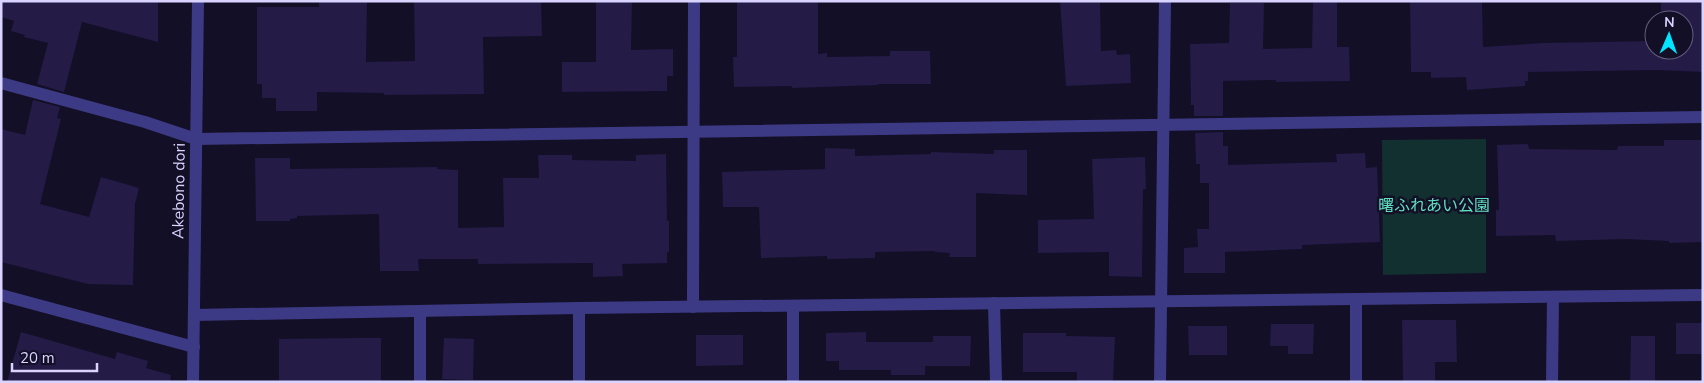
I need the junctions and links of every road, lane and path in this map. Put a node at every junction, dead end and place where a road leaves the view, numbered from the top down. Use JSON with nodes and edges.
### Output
{"nodes":[{"id":1,"x":198,"y":1,"type":"edge"},
{"id":2,"x":694,"y":1,"type":"edge"},
{"id":3,"x":1165,"y":1,"type":"edge"},
{"id":4,"x":1,"y":83,"type":"edge"},
{"id":5,"x":1703,"y":117,"type":"edge"},
{"id":6,"x":1164,"y":126,"type":"junction"},
{"id":7,"x":694,"y":133,"type":"junction"},
{"id":8,"x":196,"y":139,"type":"junction"},
{"id":9,"x":1,"y":295,"type":"edge"},
{"id":10,"x":1703,"y":295,"type":"edge"},
{"id":11,"x":1553,"y":297,"type":"junction"},
{"id":12,"x":1356,"y":299,"type":"junction"},
{"id":13,"x":1161,"y":301,"type":"junction"},
{"id":14,"x":994,"y":304,"type":"junction"},
{"id":15,"x":793,"y":306,"type":"junction"},
{"id":16,"x":693,"y":307,"type":"junction"},
{"id":17,"x":579,"y":308,"type":"junction"},
{"id":18,"x":420,"y":311,"type":"junction"},
{"id":19,"x":194,"y":315,"type":"junction"},
{"id":20,"x":194,"y":348,"type":"junction"},
{"id":21,"x":193,"y":382,"type":"edge"},
{"id":22,"x":420,"y":382,"type":"edge"},
{"id":23,"x":579,"y":382,"type":"edge"},
{"id":24,"x":793,"y":382,"type":"edge"},
{"id":25,"x":996,"y":382,"type":"edge"},
{"id":26,"x":1160,"y":382,"type":"edge"},
{"id":27,"x":1356,"y":382,"type":"edge"},
{"id":28,"x":1552,"y":382,"type":"edge"}],
"edges":[{"from":1,"to":8,"type":"street","name":"Akebono dori"},
{"from":2,"to":7,"type":"street"},
{"from":3,"to":6,"type":"street"},
{"from":4,"to":8,"type":"street"},
{"from":5,"to":6,"type":"street"},
{"from":6,"to":7,"type":"street"},
{"from":6,"to":13,"type":"street"},
{"from":7,"to":8,"type":"street"},
{"from":7,"to":16,"type":"street"},
{"from":8,"to":19,"type":"street","name":"Akebono dori"},
{"from":9,"to":20,"type":"street"},
{"from":10,"to":11,"type":"street"},
{"from":11,"to":12,"type":"street"},
{"from":11,"to":28,"type":"street"},
{"from":12,"to":13,"type":"street"},
{"from":12,"to":27,"type":"street"},
{"from":13,"to":14,"type":"street"},
{"from":13,"to":26,"type":"street"},
{"from":14,"to":15,"type":"street"},
{"from":14,"to":25,"type":"street"},
{"from":15,"to":16,"type":"street"},
{"from":15,"to":24,"type":"street"},
{"from":16,"to":17,"type":"street"},
{"from":17,"to":18,"type":"street"},
{"from":17,"to":23,"type":"street"},
{"from":18,"to":19,"type":"street"},
{"from":18,"to":22,"type":"street"},
{"from":19,"to":20,"type":"street","name":"Akebono dori"},
{"from":20,"to":21,"type":"street","name":"Akebono dori"}]}
